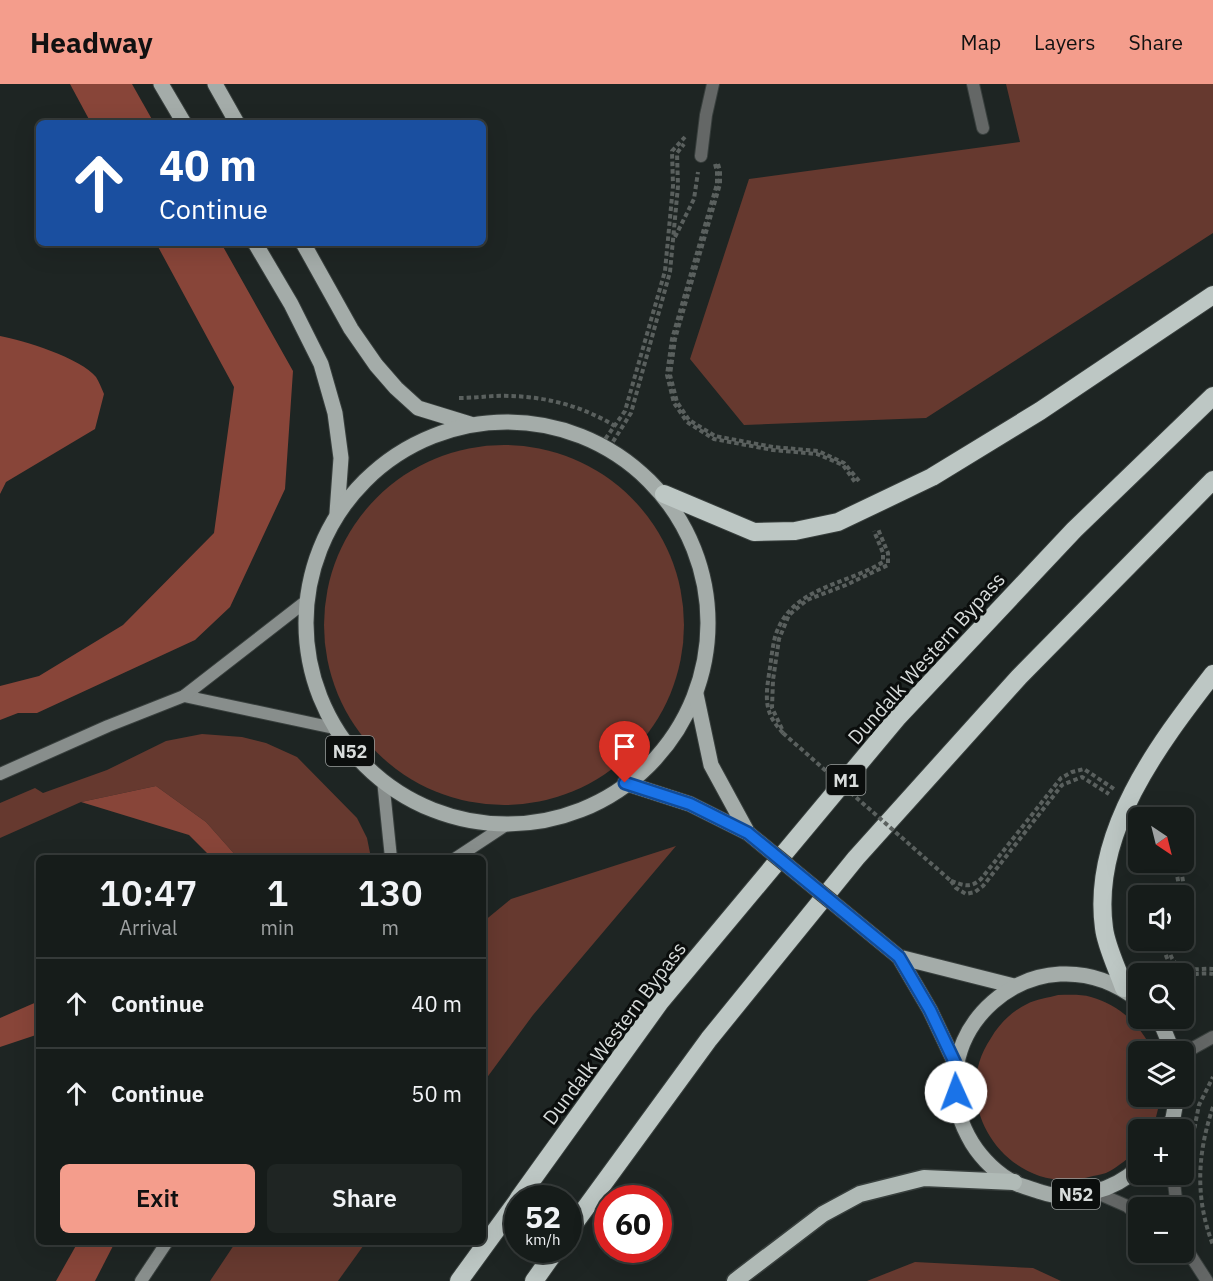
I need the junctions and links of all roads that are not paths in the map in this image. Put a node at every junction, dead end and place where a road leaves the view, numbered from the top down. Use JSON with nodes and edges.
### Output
{"nodes":[{"id":1,"x":161,"y":84,"type":"edge"},
{"id":2,"x":215,"y":84,"type":"edge"},
{"id":3,"x":713,"y":84,"type":"edge"},
{"id":4,"x":973,"y":84,"type":"edge"},
{"id":5,"x":182,"y":120,"type":"edge"},
{"id":6,"x":235,"y":120,"type":"edge"},
{"id":7,"x":983,"y":128,"type":"dead end"},
{"id":8,"x":702,"y":149,"type":"road end"},
{"id":9,"x":257,"y":246,"type":"edge"},
{"id":10,"x":305,"y":246,"type":"edge"},
{"id":11,"x":1213,"y":296,"type":"edge"},
{"id":12,"x":1213,"y":396,"type":"edge"},
{"id":13,"x":470,"y":424,"type":"junction"},
{"id":14,"x":1213,"y":480,"type":"edge"},
{"id":15,"x":664,"y":494,"type":"junction"},
{"id":16,"x":337,"y":513,"type":"junction"},
{"id":17,"x":305,"y":602,"type":"junction"},
{"id":18,"x":1213,"y":674,"type":"edge"},
{"id":19,"x":696,"y":694,"type":"junction"},
{"id":20,"x":184,"y":696,"type":"junction"},
{"id":21,"x":334,"y":728,"type":"junction"},
{"id":22,"x":0,"y":774,"type":"edge"},
{"id":23,"x":382,"y":780,"type":"junction"},
{"id":24,"x":625,"y":783,"type":"junction"},
{"id":25,"x":509,"y":823,"type":"junction"},
{"id":26,"x":748,"y":833,"type":"junction"},
{"id":27,"x":391,"y":855,"type":"edge"},
{"id":28,"x":461,"y":855,"type":"edge"},
{"id":29,"x":899,"y":957,"type":"junction"},
{"id":30,"x":1014,"y":986,"type":"junction"},
{"id":31,"x":1124,"y":988,"type":"junction"},
{"id":32,"x":1128,"y":991,"type":"edge"},
{"id":33,"x":1213,"y":1037,"type":"edge"},
{"id":34,"x":1194,"y":1047,"type":"edge"},
{"id":35,"x":957,"y":1067,"type":"junction"},
{"id":36,"x":1128,"y":1176,"type":"edge"},
{"id":37,"x":1014,"y":1182,"type":"junction"},
{"id":38,"x":528,"y":1185,"type":"edge"},
{"id":39,"x":1095,"y":1192,"type":"junction"},
{"id":40,"x":1128,"y":1208,"type":"edge"},
{"id":41,"x":582,"y":1213,"type":"edge"},
{"id":42,"x":504,"y":1218,"type":"edge"},
{"id":43,"x":486,"y":1243,"type":"edge"},
{"id":44,"x":165,"y":1245,"type":"edge"},
{"id":45,"x":485,"y":1245,"type":"edge"},
{"id":46,"x":1194,"y":1262,"type":"edge"},
{"id":47,"x":547,"y":1263,"type":"edge"},
{"id":48,"x":141,"y":1281,"type":"edge"},
{"id":49,"x":459,"y":1281,"type":"edge"},
{"id":50,"x":534,"y":1281,"type":"edge"},
{"id":51,"x":735,"y":1281,"type":"edge"},
{"id":52,"x":1207,"y":1281,"type":"edge"}],
"edges":[{"from":1,"to":5,"type":"main road"},
{"from":2,"to":6,"type":"main road"},
{"from":3,"to":8,"type":"street"},
{"from":4,"to":7,"type":"street"},
{"from":9,"to":16,"type":"main road","number":"N52"},
{"from":10,"to":13,"type":"main road","number":"N52"},
{"from":11,"to":15,"type":"highway"},
{"from":12,"to":38,"type":"highway","name":"Dundalk Western Bypass","number":"M1"},
{"from":13,"to":15,"type":"main road","number":"N52"},
{"from":13,"to":16,"type":"main road","number":"N52"},
{"from":14,"to":41,"type":"highway"},
{"from":15,"to":19,"type":"main road","number":"N52"},
{"from":16,"to":17,"type":"main road","number":"N52"},
{"from":17,"to":20,"type":"main road"},
{"from":17,"to":21,"type":"main road","number":"N52"},
{"from":18,"to":31,"type":"highway"},
{"from":19,"to":24,"type":"main road","number":"N52"},
{"from":19,"to":26,"type":"main road","number":"N52"},
{"from":20,"to":21,"type":"main road"},
{"from":20,"to":22,"type":"main road"},
{"from":21,"to":23,"type":"main road","number":"N52"},
{"from":23,"to":25,"type":"main road","number":"N52"},
{"from":23,"to":27,"type":"main road"},
{"from":24,"to":25,"type":"main road","number":"N52"},
{"from":24,"to":26,"type":"main road","number":"N52"},
{"from":25,"to":28,"type":"main road"},
{"from":26,"to":29,"type":"main road","number":"N52","bridge":true},
{"from":29,"to":30,"type":"main road","number":"N52"},
{"from":29,"to":35,"type":"main road","number":"N52"},
{"from":30,"to":31,"type":"main road","number":"N52"},
{"from":30,"to":35,"type":"main road","number":"N52"},
{"from":31,"to":32,"type":"main road","number":"N52"},
{"from":33,"to":34,"type":"street"},
{"from":35,"to":37,"type":"main road","number":"N52"},
{"from":36,"to":39,"type":"main road","number":"N52"},
{"from":37,"to":39,"type":"main road","number":"N52"},
{"from":37,"to":51,"type":"highway"},
{"from":39,"to":40,"type":"street"},
{"from":42,"to":43,"type":"highway","name":"Dundalk Western Bypass","number":"M1"},
{"from":44,"to":48,"type":"main road"},
{"from":45,"to":49,"type":"highway","name":"Dundalk Western Bypass","number":"M1"},
{"from":46,"to":52,"type":"street"},
{"from":47,"to":50,"type":"highway"}]}
